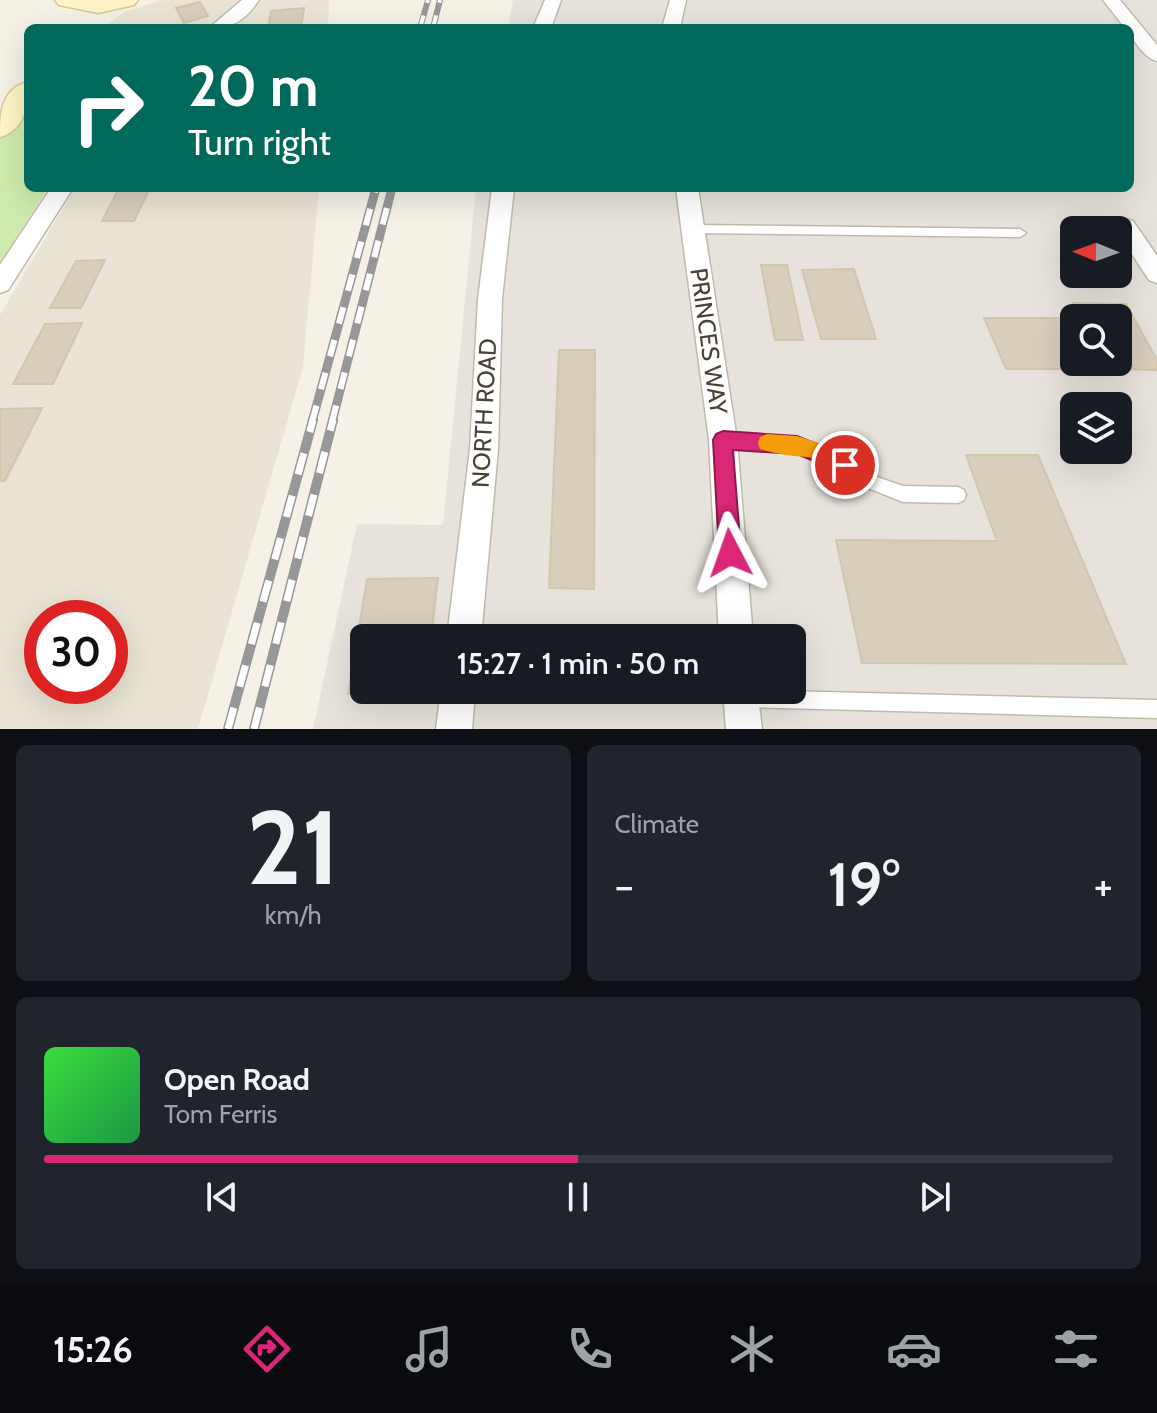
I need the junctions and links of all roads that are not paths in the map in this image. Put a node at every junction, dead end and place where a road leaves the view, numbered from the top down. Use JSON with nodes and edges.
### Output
{"nodes":[{"id":1,"x":67,"y":0,"type":"edge"},
{"id":2,"x":126,"y":0,"type":"edge"},
{"id":3,"x":251,"y":0,"type":"edge"},
{"id":4,"x":553,"y":0,"type":"edge"},
{"id":5,"x":678,"y":0,"type":"edge"},
{"id":6,"x":1111,"y":0,"type":"edge"},
{"id":7,"x":98,"y":6,"type":"junction"},
{"id":8,"x":83,"y":24,"type":"edge"},
{"id":9,"x":223,"y":24,"type":"edge"},
{"id":10,"x":544,"y":24,"type":"edge"},
{"id":11,"x":672,"y":24,"type":"edge"},
{"id":12,"x":1131,"y":24,"type":"edge"},
{"id":13,"x":1134,"y":28,"type":"edge"},
{"id":14,"x":1157,"y":56,"type":"edge"},
{"id":15,"x":24,"y":95,"type":"edge"},
{"id":16,"x":0,"y":128,"type":"edge"},
{"id":17,"x":59,"y":192,"type":"edge"},
{"id":18,"x":503,"y":192,"type":"edge"},
{"id":19,"x":688,"y":192,"type":"edge"},
{"id":20,"x":693,"y":229,"type":"junction"},
{"id":21,"x":1020,"y":233,"type":"dead end"},
{"id":22,"x":1132,"y":237,"type":"edge"},
{"id":23,"x":1157,"y":274,"type":"edge"},
{"id":24,"x":0,"y":284,"type":"edge"},
{"id":25,"x":723,"y":440,"type":"junction"},
{"id":26,"x":958,"y":495,"type":"dead end"},
{"id":27,"x":465,"y":624,"type":"edge"},
{"id":28,"x":735,"y":624,"type":"edge"},
{"id":29,"x":457,"y":704,"type":"edge"},
{"id":30,"x":741,"y":705,"type":"edge"},
{"id":31,"x":1157,"y":709,"type":"edge"},
{"id":32,"x":454,"y":729,"type":"edge"}],
"edges":[{"from":1,"to":7,"type":"main road"},
{"from":2,"to":7,"type":"main road"},
{"from":3,"to":9,"type":"street"},
{"from":4,"to":10,"type":"street"},
{"from":5,"to":11,"type":"street"},
{"from":6,"to":12,"type":"street"},
{"from":7,"to":8,"type":"main road"},
{"from":13,"to":14,"type":"street"},
{"from":15,"to":16,"type":"main road"},
{"from":17,"to":24,"type":"street"},
{"from":18,"to":27,"type":"street","name":"NORTH ROAD"},
{"from":19,"to":20,"type":"street","name":"PRINCES WAY"},
{"from":20,"to":21,"type":"lane"},
{"from":20,"to":25,"type":"street","name":"PRINCES WAY"},
{"from":22,"to":23,"type":"street"},
{"from":25,"to":26,"type":"lane"},
{"from":25,"to":28,"type":"street","name":"PRINCES WAY"},
{"from":29,"to":32,"type":"street"},
{"from":30,"to":31,"type":"lane"}]}
